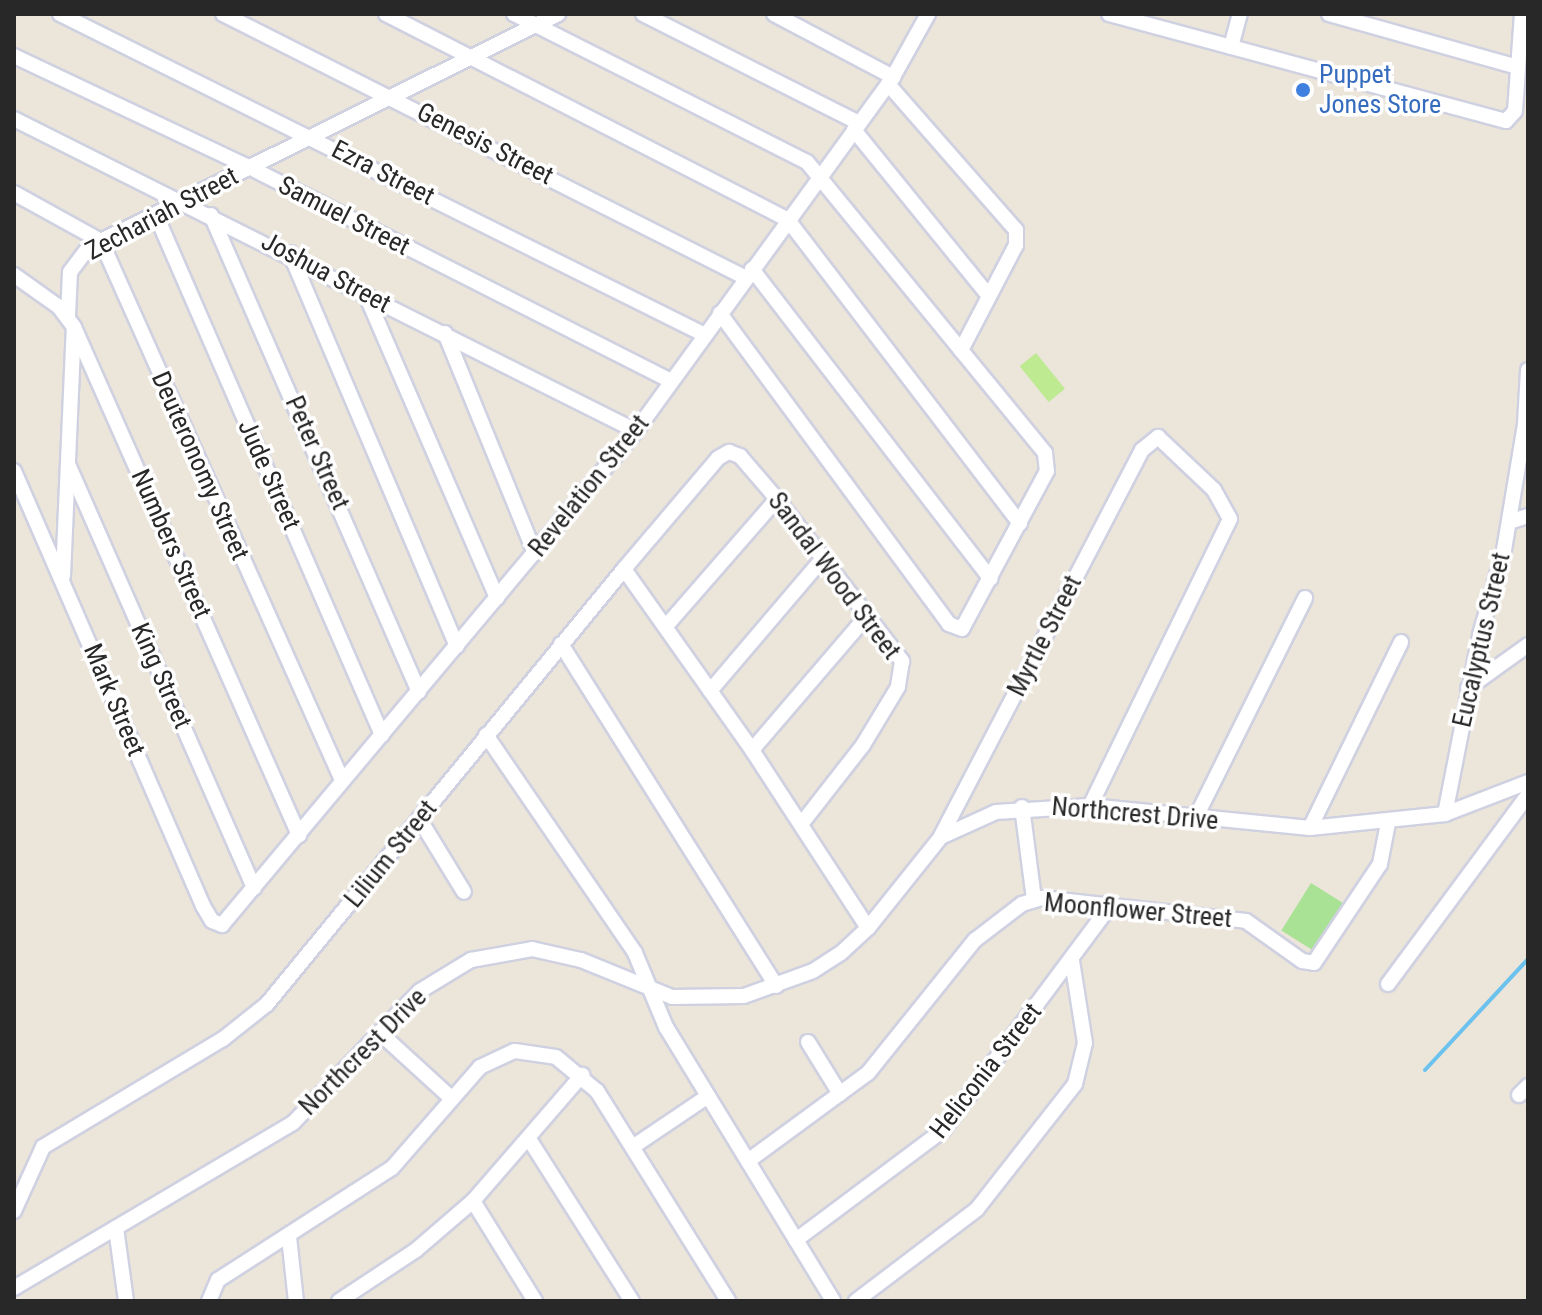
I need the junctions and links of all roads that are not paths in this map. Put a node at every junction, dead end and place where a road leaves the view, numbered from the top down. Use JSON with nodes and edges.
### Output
{"nodes":[{"id":1,"x":60,"y":14,"type":"edge"},
{"id":2,"x":223,"y":14,"type":"edge"},
{"id":3,"x":386,"y":14,"type":"edge"},
{"id":4,"x":514,"y":14,"type":"edge"},
{"id":5,"x":558,"y":14,"type":"edge"},
{"id":6,"x":643,"y":14,"type":"edge"},
{"id":7,"x":774,"y":14,"type":"edge"},
{"id":8,"x":1109,"y":14,"type":"edge"},
{"id":9,"x":1240,"y":14,"type":"edge"},
{"id":10,"x":1329,"y":14,"type":"edge"},
{"id":11,"x":1522,"y":14,"type":"edge"},
{"id":12,"x":923,"y":16,"type":"edge"},
{"id":13,"x":538,"y":26,"type":"junction"},
{"id":14,"x":1231,"y":47,"type":"junction"},
{"id":15,"x":14,"y":56,"type":"edge"},
{"id":16,"x":475,"y":57,"type":"junction"},
{"id":17,"x":1518,"y":67,"type":"junction"},
{"id":18,"x":891,"y":81,"type":"junction"},
{"id":19,"x":394,"y":98,"type":"junction"},
{"id":20,"x":14,"y":119,"type":"edge"},
{"id":21,"x":857,"y":126,"type":"junction"},
{"id":22,"x":313,"y":138,"type":"junction"},
{"id":23,"x":251,"y":168,"type":"junction"},
{"id":24,"x":821,"y":175,"type":"junction"},
{"id":25,"x":14,"y":193,"type":"edge"},
{"id":26,"x":183,"y":201,"type":"junction"},
{"id":27,"x":156,"y":215,"type":"junction"},
{"id":28,"x":211,"y":215,"type":"junction"},
{"id":29,"x":788,"y":220,"type":"junction"},
{"id":30,"x":101,"y":241,"type":"junction"},
{"id":31,"x":290,"y":253,"type":"junction"},
{"id":32,"x":749,"y":274,"type":"junction"},
{"id":33,"x":14,"y":275,"type":"edge"},
{"id":34,"x":366,"y":295,"type":"junction"},
{"id":35,"x":989,"y":296,"type":"junction"},
{"id":36,"x":720,"y":313,"type":"junction"},
{"id":37,"x":71,"y":321,"type":"junction"},
{"id":38,"x":445,"y":333,"type":"junction"},
{"id":39,"x":705,"y":335,"type":"junction"},
{"id":40,"x":961,"y":350,"type":"junction"},
{"id":41,"x":1528,"y":370,"type":"edge"},
{"id":42,"x":671,"y":381,"type":"junction"},
{"id":43,"x":1526,"y":424,"type":"edge"},
{"id":44,"x":636,"y":431,"type":"junction"},
{"id":45,"x":734,"y":453,"type":"joint"},
{"id":46,"x":68,"y":464,"type":"junction"},
{"id":47,"x":14,"y":471,"type":"edge"},
{"id":48,"x":777,"y":499,"type":"junction"},
{"id":49,"x":1528,"y":516,"type":"edge"},
{"id":50,"x":1509,"y":522,"type":"junction"},
{"id":51,"x":1020,"y":523,"type":"junction"},
{"id":52,"x":535,"y":553,"type":"junction"},
{"id":53,"x":823,"y":558,"type":"junction"},
{"id":54,"x":624,"y":569,"type":"junction"},
{"id":55,"x":991,"y":579,"type":"junction"},
{"id":56,"x":63,"y":580,"type":"junction"},
{"id":57,"x":497,"y":598,"type":"junction"},
{"id":58,"x":1305,"y":598,"type":"dead end"},
{"id":59,"x":867,"y":616,"type":"junction"},
{"id":60,"x":667,"y":625,"type":"junction"},
{"id":61,"x":1401,"y":642,"type":"dead end"},
{"id":62,"x":561,"y":644,"type":"junction"},
{"id":63,"x":1528,"y":645,"type":"edge"},
{"id":64,"x":457,"y":646,"type":"junction"},
{"id":65,"x":1468,"y":688,"type":"junction"},
{"id":66,"x":710,"y":691,"type":"junction"},
{"id":67,"x":419,"y":692,"type":"junction"},
{"id":68,"x":382,"y":735,"type":"junction"},
{"id":69,"x":486,"y":735,"type":"junction"},
{"id":70,"x":752,"y":750,"type":"junction"},
{"id":71,"x":342,"y":780,"type":"junction"},
{"id":72,"x":1528,"y":782,"type":"edge"},
{"id":73,"x":1528,"y":795,"type":"edge"},
{"id":74,"x":1090,"y":806,"type":"junction"},
{"id":75,"x":1022,"y":807,"type":"junction"},
{"id":76,"x":1445,"y":814,"type":"junction"},
{"id":77,"x":1195,"y":819,"type":"junction"},
{"id":78,"x":420,"y":820,"type":"junction"},
{"id":79,"x":802,"y":823,"type":"junction"},
{"id":80,"x":1388,"y":823,"type":"junction"},
{"id":81,"x":1310,"y":828,"type":"junction"},
{"id":82,"x":299,"y":835,"type":"junction"},
{"id":83,"x":941,"y":837,"type":"junction"},
{"id":84,"x":254,"y":888,"type":"junction"},
{"id":85,"x":464,"y":892,"type":"dead end"},
{"id":86,"x":1034,"y":900,"type":"junction"},
{"id":87,"x":1111,"y":905,"type":"junction"},
{"id":88,"x":219,"y":926,"type":"joint"},
{"id":89,"x":868,"y":928,"type":"junction"},
{"id":90,"x":1072,"y":961,"type":"junction"},
{"id":91,"x":1388,"y":984,"type":"dead end"},
{"id":92,"x":776,"y":986,"type":"junction"},
{"id":93,"x":649,"y":991,"type":"junction"},
{"id":94,"x":381,"y":1034,"type":"junction"},
{"id":95,"x":808,"y":1042,"type":"dead end"},
{"id":96,"x":582,"y":1075,"type":"junction"},
{"id":97,"x":840,"y":1094,"type":"junction"},
{"id":98,"x":708,"y":1096,"type":"junction"},
{"id":99,"x":451,"y":1098,"type":"junction"},
{"id":100,"x":529,"y":1139,"type":"junction"},
{"id":101,"x":634,"y":1146,"type":"junction"},
{"id":102,"x":748,"y":1161,"type":"junction"},
{"id":103,"x":473,"y":1201,"type":"junction"},
{"id":104,"x":14,"y":1211,"type":"edge"},
{"id":105,"x":116,"y":1228,"type":"junction"},
{"id":106,"x":289,"y":1237,"type":"junction"},
{"id":107,"x":796,"y":1240,"type":"junction"},
{"id":108,"x":14,"y":1288,"type":"edge"},
{"id":109,"x":211,"y":1294,"type":"edge"},
{"id":110,"x":126,"y":1301,"type":"edge"},
{"id":111,"x":296,"y":1301,"type":"edge"},
{"id":112,"x":339,"y":1301,"type":"edge"},
{"id":113,"x":535,"y":1301,"type":"edge"},
{"id":114,"x":632,"y":1301,"type":"edge"},
{"id":115,"x":728,"y":1301,"type":"edge"},
{"id":116,"x":833,"y":1301,"type":"edge"},
{"id":117,"x":856,"y":1301,"type":"edge"}],
"edges":[{"from":1,"to":22,"type":"street","name":"Ezra Street"},
{"from":2,"to":19,"type":"street","name":"Genesis Street"},
{"from":3,"to":16,"type":"street"},
{"from":4,"to":13,"type":"street"},
{"from":5,"to":13,"type":"street","name":"Zechariah Street"},
{"from":6,"to":21,"type":"street"},
{"from":7,"to":18,"type":"street"},
{"from":8,"to":14,"type":"street"},
{"from":9,"to":14,"type":"street"},
{"from":10,"to":17,"type":"street"},
{"from":11,"to":17,"type":"street"},
{"from":12,"to":18,"type":"street","name":"Revelation Street"},
{"from":13,"to":16,"type":"street","name":"Zechariah Street"},
{"from":13,"to":24,"type":"street"},
{"from":14,"to":17,"type":"street"},
{"from":15,"to":23,"type":"street","name":"Samuel Street"},
{"from":16,"to":19,"type":"street","name":"Zechariah Street"},
{"from":16,"to":29,"type":"street"},
{"from":18,"to":21,"type":"street","name":"Revelation Street"},
{"from":18,"to":35,"type":"street"},
{"from":19,"to":22,"type":"street","name":"Zechariah Street"},
{"from":19,"to":32,"type":"street","name":"Genesis Street"},
{"from":20,"to":26,"type":"street","name":"Joshua Street"},
{"from":21,"to":24,"type":"street","name":"Revelation Street"},
{"from":21,"to":35,"type":"street"},
{"from":22,"to":23,"type":"street","name":"Zechariah Street"},
{"from":22,"to":39,"type":"street","name":"Ezra Street"},
{"from":23,"to":26,"type":"street","name":"Zechariah Street"},
{"from":23,"to":42,"type":"street","name":"Samuel Street"},
{"from":24,"to":29,"type":"street","name":"Revelation Street"},
{"from":24,"to":40,"type":"street"},
{"from":25,"to":30,"type":"street"},
{"from":26,"to":27,"type":"street","name":"Zechariah Street"},
{"from":26,"to":28,"type":"street","name":"Joshua Street"},
{"from":27,"to":30,"type":"street","name":"Zechariah Street"},
{"from":27,"to":68,"type":"street","name":"Jude Street"},
{"from":28,"to":31,"type":"street","name":"Joshua Street"},
{"from":28,"to":67,"type":"street","name":"Peter Street"},
{"from":29,"to":32,"type":"street","name":"Revelation Street"},
{"from":29,"to":51,"type":"street"},
{"from":30,"to":37,"type":"street","name":"Zechariah Street"},
{"from":30,"to":71,"type":"street","name":"Deuteronomy Street"},
{"from":31,"to":34,"type":"street","name":"Joshua Street"},
{"from":31,"to":64,"type":"street"},
{"from":32,"to":36,"type":"street","name":"Revelation Street"},
{"from":32,"to":55,"type":"street"},
{"from":33,"to":37,"type":"street","name":"Numbers Street"},
{"from":34,"to":38,"type":"street","name":"Joshua Street"},
{"from":34,"to":57,"type":"street"},
{"from":35,"to":40,"type":"street"},
{"from":36,"to":39,"type":"street","name":"Revelation Street"},
{"from":36,"to":55,"type":"street"},
{"from":37,"to":46,"type":"street","name":"Zechariah Street"},
{"from":37,"to":82,"type":"street","name":"Numbers Street"},
{"from":38,"to":44,"type":"street","name":"Joshua Street"},
{"from":38,"to":52,"type":"street"},
{"from":39,"to":42,"type":"street","name":"Revelation Street"},
{"from":40,"to":51,"type":"street"},
{"from":41,"to":43,"type":"street","name":"Eucalyptus Street"},
{"from":42,"to":44,"type":"street","name":"Revelation Street"},
{"from":43,"to":50,"type":"street","name":"Eucalyptus Street"},
{"from":44,"to":52,"type":"street","name":"Revelation Street"},
{"from":45,"to":48,"type":"street","name":"Sandal Wood Street"},
{"from":45,"to":54,"type":"street","name":"Lilium Street"},
{"from":46,"to":56,"type":"street","name":"Zechariah Street"},
{"from":46,"to":84,"type":"street","name":"King Street"},
{"from":47,"to":56,"type":"street","name":"Mark Street"},
{"from":48,"to":53,"type":"street","name":"Sandal Wood Street"},
{"from":48,"to":60,"type":"street"},
{"from":49,"to":50,"type":"street"},
{"from":50,"to":65,"type":"street","name":"Eucalyptus Street"},
{"from":51,"to":55,"type":"street"},
{"from":52,"to":57,"type":"street","name":"Revelation Street"},
{"from":53,"to":59,"type":"street","name":"Sandal Wood Street"},
{"from":53,"to":66,"type":"street"},
{"from":54,"to":60,"type":"street"},
{"from":54,"to":62,"type":"street","name":"Lilium Street"},
{"from":56,"to":88,"type":"street","name":"Mark Street"},
{"from":57,"to":64,"type":"street","name":"Revelation Street"},
{"from":58,"to":77,"type":"street"},
{"from":59,"to":70,"type":"street"},
{"from":59,"to":79,"type":"street","name":"Sandal Wood Street"},
{"from":60,"to":66,"type":"street"},
{"from":61,"to":81,"type":"street"},
{"from":62,"to":69,"type":"street","name":"Lilium Street"},
{"from":62,"to":92,"type":"street"},
{"from":63,"to":65,"type":"street"},
{"from":64,"to":67,"type":"street","name":"Revelation Street"},
{"from":65,"to":76,"type":"street","name":"Eucalyptus Street"},
{"from":66,"to":70,"type":"street"},
{"from":67,"to":68,"type":"street","name":"Revelation Street"},
{"from":68,"to":71,"type":"street","name":"Revelation Street"},
{"from":69,"to":78,"type":"street","name":"Lilium Street"},
{"from":69,"to":93,"type":"street"},
{"from":70,"to":79,"type":"street"},
{"from":71,"to":82,"type":"street","name":"Revelation Street"},
{"from":72,"to":76,"type":"street","name":"Northcrest Drive"},
{"from":73,"to":91,"type":"street"},
{"from":74,"to":75,"type":"street","name":"Northcrest Drive"},
{"from":74,"to":77,"type":"street","name":"Northcrest Drive"},
{"from":74,"to":83,"type":"street","name":"Myrtle Street"},
{"from":75,"to":83,"type":"street","name":"Northcrest Drive"},
{"from":75,"to":86,"type":"street"},
{"from":76,"to":80,"type":"street","name":"Northcrest Drive"},
{"from":77,"to":81,"type":"street","name":"Northcrest Drive"},
{"from":78,"to":85,"type":"street"},
{"from":78,"to":104,"type":"street","name":"Lilium Street"},
{"from":79,"to":89,"type":"street"},
{"from":80,"to":81,"type":"street","name":"Northcrest Drive"},
{"from":80,"to":87,"type":"street","name":"Moonflower Street"},
{"from":82,"to":84,"type":"street","name":"Revelation Street"},
{"from":83,"to":89,"type":"street","name":"Northcrest Drive"},
{"from":84,"to":88,"type":"street","name":"Revelation Street"},
{"from":86,"to":87,"type":"street","name":"Moonflower Street"},
{"from":86,"to":97,"type":"street","name":"Moonflower Street"},
{"from":87,"to":90,"type":"street","name":"Heliconia Street"},
{"from":89,"to":92,"type":"street","name":"Northcrest Drive"},
{"from":90,"to":107,"type":"street","name":"Heliconia Street"},
{"from":90,"to":117,"type":"street"},
{"from":92,"to":93,"type":"street","name":"Northcrest Drive"},
{"from":93,"to":94,"type":"street","name":"Northcrest Drive"},
{"from":93,"to":98,"type":"street"},
{"from":94,"to":99,"type":"street"},
{"from":94,"to":105,"type":"street","name":"Northcrest Drive"},
{"from":95,"to":97,"type":"street"},
{"from":96,"to":99,"type":"street"},
{"from":96,"to":100,"type":"street"},
{"from":96,"to":101,"type":"street"},
{"from":97,"to":102,"type":"street","name":"Moonflower Street"},
{"from":98,"to":101,"type":"street"},
{"from":98,"to":102,"type":"street"},
{"from":99,"to":106,"type":"street"},
{"from":100,"to":103,"type":"street"},
{"from":100,"to":114,"type":"street"},
{"from":101,"to":115,"type":"street"},
{"from":102,"to":107,"type":"street"},
{"from":103,"to":112,"type":"street"},
{"from":103,"to":113,"type":"street"},
{"from":105,"to":108,"type":"street","name":"Northcrest Drive"},
{"from":105,"to":110,"type":"street"},
{"from":106,"to":109,"type":"street"},
{"from":106,"to":111,"type":"street"},
{"from":107,"to":116,"type":"street"}]}
